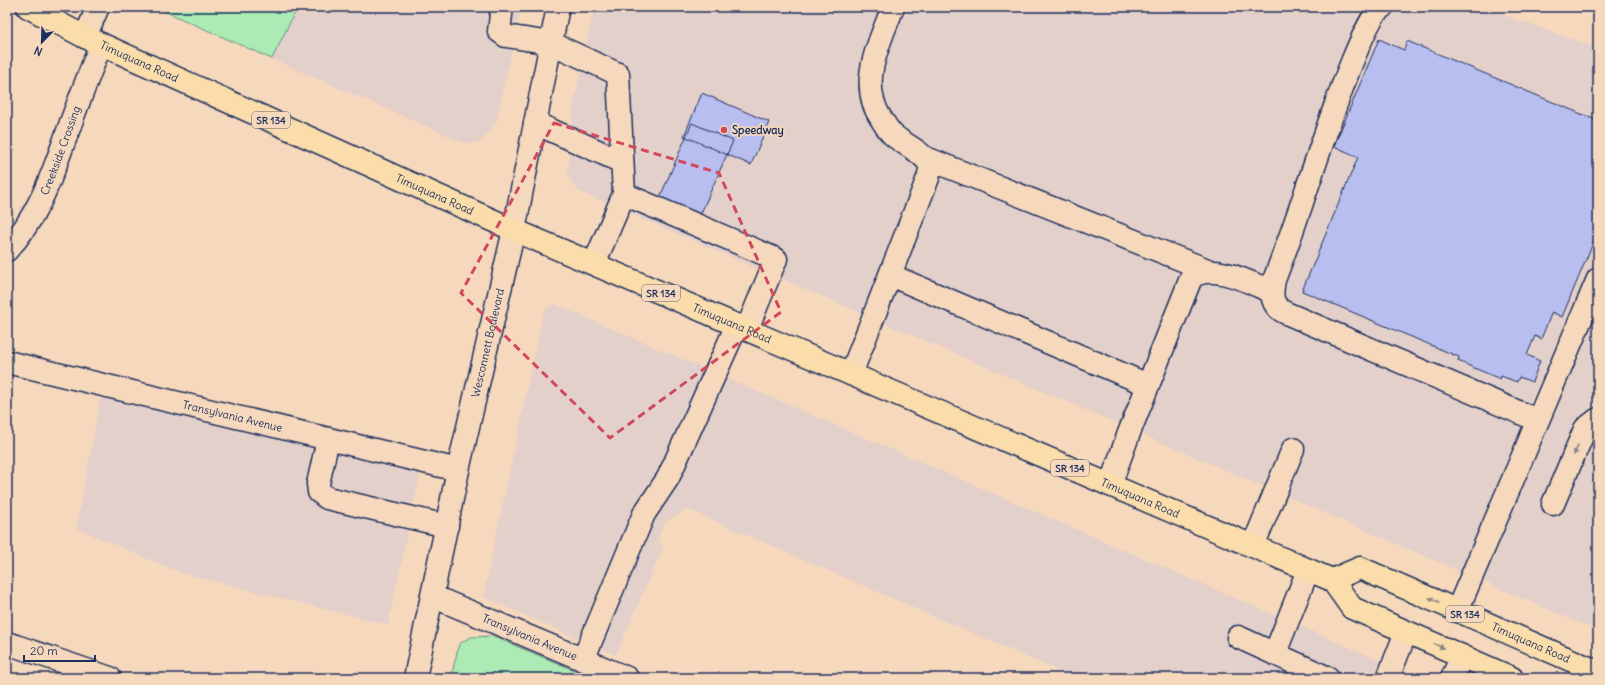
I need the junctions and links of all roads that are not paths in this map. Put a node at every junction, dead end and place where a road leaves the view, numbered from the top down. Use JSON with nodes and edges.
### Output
{"nodes":[{"id":1,"x":28,"y":7,"type":"edge"},
{"id":2,"x":98,"y":7,"type":"edge"},
{"id":3,"x":502,"y":7,"type":"edge"},
{"id":4,"x":558,"y":7,"type":"edge"},
{"id":5,"x":893,"y":7,"type":"edge"},
{"id":6,"x":1382,"y":7,"type":"edge"},
{"id":7,"x":93,"y":41,"type":"junction"},
{"id":8,"x":551,"y":43,"type":"junction"},
{"id":9,"x":535,"y":123,"type":"junction"},
{"id":10,"x":926,"y":158,"type":"junction"},
{"id":11,"x":622,"y":162,"type":"junction"},
{"id":12,"x":624,"y":194,"type":"junction"},
{"id":13,"x":514,"y":230,"type":"junction"},
{"id":14,"x":7,"y":250,"type":"edge"},
{"id":15,"x":594,"y":264,"type":"junction"},
{"id":16,"x":1210,"y":271,"type":"junction"},
{"id":17,"x":890,"y":275,"type":"junction"},
{"id":18,"x":1598,"y":279,"type":"edge"},
{"id":19,"x":1272,"y":292,"type":"junction"},
{"id":20,"x":742,"y":327,"type":"junction"},
{"id":21,"x":7,"y":362,"type":"edge"},
{"id":22,"x":851,"y":374,"type":"junction"},
{"id":23,"x":1148,"y":385,"type":"junction"},
{"id":24,"x":1598,"y":419,"type":"edge"},
{"id":25,"x":1537,"y":420,"type":"junction"},
{"id":26,"x":328,"y":439,"type":"junction"},
{"id":27,"x":1293,"y":449,"type":"dead end"},
{"id":28,"x":458,"y":470,"type":"junction"},
{"id":29,"x":1110,"y":485,"type":"junction"},
{"id":30,"x":1553,"y":504,"type":"dead end"},
{"id":31,"x":447,"y":526,"type":"junction"},
{"id":32,"x":1253,"y":546,"type":"junction"},
{"id":33,"x":1308,"y":570,"type":"junction"},
{"id":34,"x":1332,"y":580,"type":"junction"},
{"id":35,"x":432,"y":596,"type":"junction"},
{"id":36,"x":1457,"y":611,"type":"junction"},
{"id":37,"x":1406,"y":632,"type":"junction"},
{"id":38,"x":1238,"y":637,"type":"dead end"},
{"id":39,"x":7,"y":643,"type":"edge"},
{"id":40,"x":1275,"y":653,"type":"junction"},
{"id":41,"x":1462,"y":656,"type":"junction"},
{"id":42,"x":583,"y":660,"type":"junction"},
{"id":43,"x":1598,"y":672,"type":"edge"},
{"id":44,"x":110,"y":678,"type":"edge"},
{"id":45,"x":415,"y":678,"type":"edge"},
{"id":46,"x":627,"y":678,"type":"edge"},
{"id":47,"x":1328,"y":678,"type":"edge"},
{"id":48,"x":1388,"y":678,"type":"edge"},
{"id":49,"x":1452,"y":678,"type":"edge"},
{"id":50,"x":1512,"y":678,"type":"edge"}],
"edges":[{"from":1,"to":7,"type":"main road","name":"Timuquana Road","number":"SR 134"},
{"from":2,"to":7,"type":"street","name":"Creekside Crossing"},
{"from":3,"to":8,"type":"street"},
{"from":4,"to":8,"type":"street","name":"Wesconnett Boulevard"},
{"from":5,"to":10,"type":"street"},
{"from":6,"to":19,"type":"street"},
{"from":7,"to":13,"type":"main road","name":"Timuquana Road","number":"SR 134"},
{"from":7,"to":14,"type":"street","name":"Creekside Crossing"},
{"from":8,"to":9,"type":"street","name":"Wesconnett Boulevard"},
{"from":8,"to":11,"type":"street"},
{"from":9,"to":11,"type":"street"},
{"from":9,"to":13,"type":"street","name":"Wesconnett Boulevard"},
{"from":10,"to":16,"type":"street"},
{"from":10,"to":17,"type":"street"},
{"from":11,"to":12,"type":"street"},
{"from":12,"to":15,"type":"street"},
{"from":12,"to":20,"type":"street"},
{"from":13,"to":15,"type":"main road","name":"Timuquana Road","number":"SR 134"},
{"from":13,"to":28,"type":"street","name":"Wesconnett Boulevard"},
{"from":15,"to":20,"type":"main road","name":"Timuquana Road","number":"SR 134"},
{"from":16,"to":19,"type":"street"},
{"from":16,"to":23,"type":"street"},
{"from":17,"to":22,"type":"street"},
{"from":17,"to":23,"type":"street"},
{"from":18,"to":25,"type":"street"},
{"from":19,"to":25,"type":"street"},
{"from":20,"to":22,"type":"main road","name":"Timuquana Road","number":"SR 134"},
{"from":20,"to":42,"type":"street"},
{"from":21,"to":26,"type":"street","name":"Transylvania Avenue"},
{"from":22,"to":29,"type":"main road","name":"Timuquana Road","number":"SR 134"},
{"from":23,"to":29,"type":"street"},
{"from":24,"to":30,"type":"street","one_way":true},
{"from":25,"to":36,"type":"street"},
{"from":26,"to":28,"type":"street","name":"Transylvania Avenue"},
{"from":26,"to":31,"type":"street"},
{"from":27,"to":32,"type":"street"},
{"from":28,"to":31,"type":"street","name":"Wesconnett Boulevard"},
{"from":29,"to":32,"type":"main road","name":"Timuquana Road","number":"SR 134"},
{"from":31,"to":35,"type":"street","name":"Wesconnett Boulevard"},
{"from":32,"to":33,"type":"main road","name":"Timuquana Road","number":"SR 134"},
{"from":33,"to":34,"type":"main road","name":"Timuquana Road","number":"SR 134"},
{"from":33,"to":40,"type":"street"},
{"from":36,"to":34,"type":"main road","name":"Timuquana Road","number":"SR 134","one_way":true},
{"from":34,"to":37,"type":"main road"},
{"from":35,"to":42,"type":"street","name":"Transylvania Avenue"},
{"from":35,"to":45,"type":"street","name":"Wesconnett Boulevard"},
{"from":36,"to":43,"type":"main road","name":"Timuquana Road","number":"SR 134"},
{"from":37,"to":41,"type":"main road","one_way":true},
{"from":37,"to":48,"type":"street"},
{"from":38,"to":40,"type":"street"},
{"from":39,"to":44,"type":"street"},
{"from":40,"to":47,"type":"street"},
{"from":41,"to":49,"type":"street"},
{"from":41,"to":50,"type":"main road"},
{"from":42,"to":46,"type":"street","name":"Transylvania Avenue"}]}
